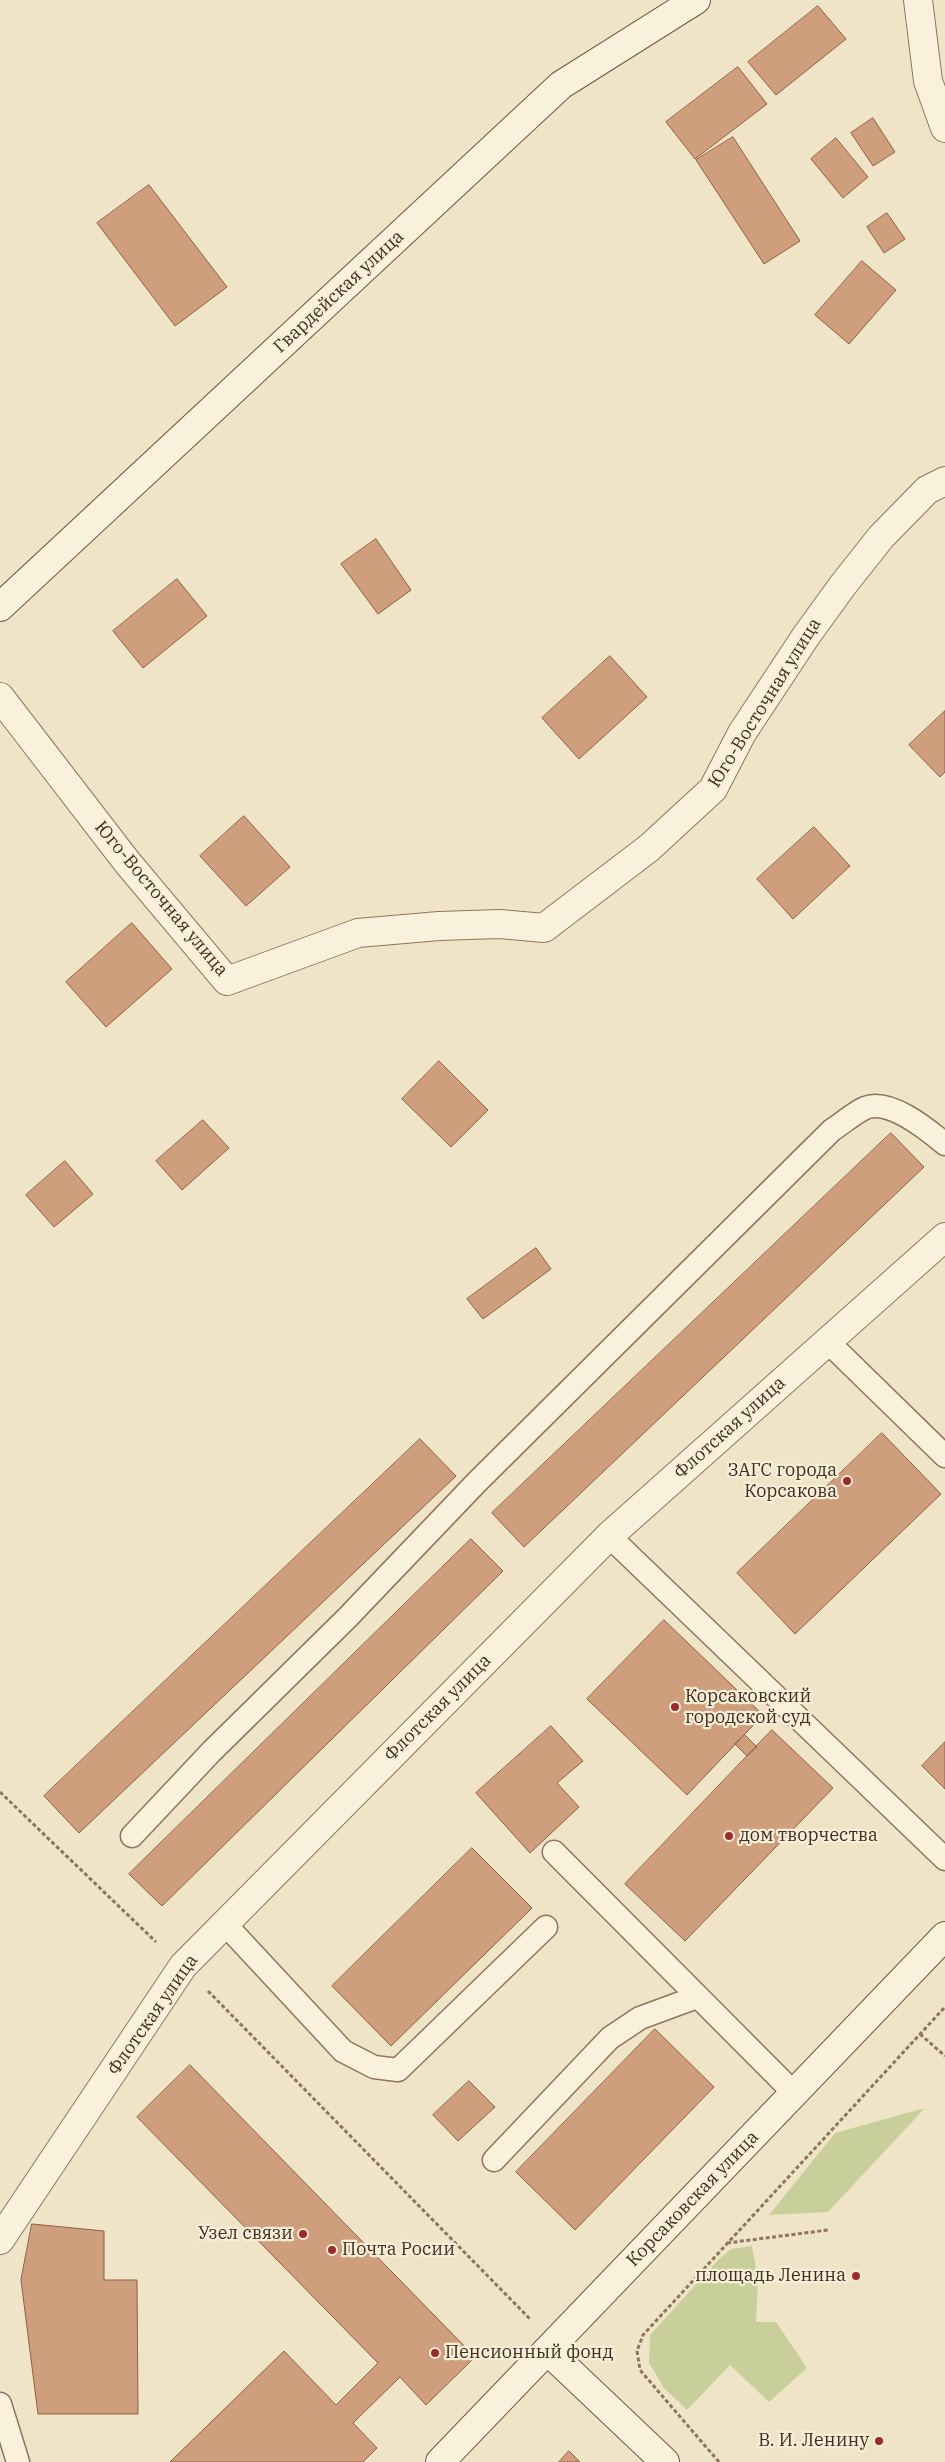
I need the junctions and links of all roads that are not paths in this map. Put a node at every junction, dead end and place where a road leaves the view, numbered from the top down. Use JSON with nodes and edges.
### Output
{"nodes":[{"id":1,"x":696,"y":0,"type":"edge"},
{"id":2,"x":918,"y":0,"type":"edge"},
{"id":3,"x":945,"y":128,"type":"edge"},
{"id":4,"x":945,"y":481,"type":"edge"},
{"id":5,"x":0,"y":607,"type":"edge"},
{"id":6,"x":0,"y":697,"type":"edge"},
{"id":7,"x":945,"y":1144,"type":"edge"},
{"id":8,"x":945,"y":1237,"type":"edge"},
{"id":9,"x":827,"y":1341,"type":"junction"},
{"id":10,"x":945,"y":1456,"type":"edge"},
{"id":11,"x":609,"y":1536,"type":"junction"},
{"id":12,"x":132,"y":1836,"type":"dead end"},
{"id":13,"x":554,"y":1852,"type":"dead end"},
{"id":14,"x":945,"y":1859,"type":"edge"},
{"id":15,"x":225,"y":1924,"type":"junction"},
{"id":16,"x":546,"y":1926,"type":"dead end"},
{"id":17,"x":945,"y":1936,"type":"edge"},
{"id":18,"x":697,"y":1997,"type":"junction"},
{"id":19,"x":794,"y":2093,"type":"junction"},
{"id":20,"x":494,"y":2160,"type":"dead end"},
{"id":21,"x":0,"y":2240,"type":"edge"},
{"id":22,"x":548,"y":2351,"type":"junction"},
{"id":23,"x":0,"y":2404,"type":"edge"},
{"id":24,"x":18,"y":2462,"type":"edge"},
{"id":25,"x":440,"y":2462,"type":"edge"},
{"id":26,"x":665,"y":2462,"type":"edge"}],
"edges":[{"from":1,"to":5,"type":"street","name":"Гвардейская улица"},
{"from":2,"to":3,"type":"street"},
{"from":4,"to":6,"type":"street","name":"Юго-Восточная улица"},
{"from":7,"to":12,"type":"lane"},
{"from":8,"to":9,"type":"street","name":"Флотская улица"},
{"from":9,"to":10,"type":"lane"},
{"from":9,"to":11,"type":"street","name":"Флотская улица"},
{"from":11,"to":14,"type":"lane"},
{"from":11,"to":15,"type":"street","name":"Флотская улица"},
{"from":13,"to":18,"type":"lane"},
{"from":15,"to":16,"type":"lane"},
{"from":15,"to":21,"type":"street","name":"Флотская улица"},
{"from":17,"to":19,"type":"street","name":"Корсаковская улица"},
{"from":18,"to":19,"type":"lane"},
{"from":18,"to":20,"type":"lane"},
{"from":19,"to":22,"type":"street","name":"Корсаковская улица"},
{"from":22,"to":25,"type":"street","name":"Корсаковская улица"},
{"from":22,"to":26,"type":"street"},
{"from":23,"to":24,"type":"lane"}]}
